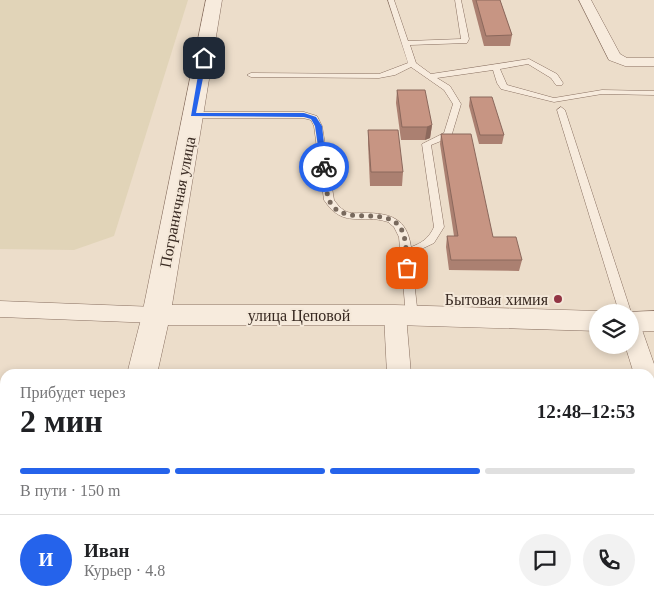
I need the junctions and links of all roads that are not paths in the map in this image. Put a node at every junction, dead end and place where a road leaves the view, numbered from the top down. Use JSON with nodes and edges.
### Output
{"nodes":[{"id":1,"x":214,"y":0,"type":"edge"},
{"id":2,"x":392,"y":0,"type":"edge"},
{"id":3,"x":458,"y":0,"type":"edge"},
{"id":4,"x":585,"y":0,"type":"edge"},
{"id":5,"x":406,"y":43,"type":"junction"},
{"id":6,"x":654,"y":62,"type":"edge"},
{"id":7,"x":412,"y":64,"type":"junction"},
{"id":8,"x":496,"y":67,"type":"junction"},
{"id":9,"x":251,"y":75,"type":"dead end"},
{"id":10,"x":431,"y":76,"type":"junction"},
{"id":11,"x":559,"y":83,"type":"dead end"},
{"id":12,"x":654,"y":93,"type":"edge"},
{"id":13,"x":561,"y":110,"type":"dead end"},
{"id":14,"x":193,"y":115,"type":"junction"},
{"id":15,"x":406,"y":252,"type":"junction"},
{"id":16,"x":622,"y":304,"type":"edge"},
{"id":17,"x":0,"y":310,"type":"edge"},
{"id":18,"x":156,"y":315,"type":"junction"},
{"id":19,"x":403,"y":316,"type":"junction"},
{"id":20,"x":589,"y":321,"type":"edge"},
{"id":21,"x":654,"y":321,"type":"edge"},
{"id":22,"x":639,"y":322,"type":"edge"},
{"id":23,"x":639,"y":353,"type":"edge"},
{"id":24,"x":143,"y":369,"type":"edge"},
{"id":25,"x":399,"y":369,"type":"edge"},
{"id":26,"x":644,"y":369,"type":"edge"}],
"edges":[{"from":1,"to":14,"type":"street","name":"Пограничная улица"},
{"from":2,"to":5,"type":"lane"},
{"from":3,"to":5,"type":"lane"},
{"from":4,"to":6,"type":"street"},
{"from":5,"to":7,"type":"lane"},
{"from":7,"to":9,"type":"lane"},
{"from":7,"to":10,"type":"lane"},
{"from":8,"to":10,"type":"lane"},
{"from":8,"to":11,"type":"lane"},
{"from":8,"to":12,"type":"lane"},
{"from":10,"to":15,"type":"lane"},
{"from":13,"to":16,"type":"lane"},
{"from":14,"to":15,"type":"lane"},
{"from":14,"to":18,"type":"street","name":"Пограничная улица"},
{"from":15,"to":19,"type":"lane"},
{"from":17,"to":18,"type":"street","name":"улица Цеповой"},
{"from":18,"to":19,"type":"street","name":"улица Цеповой"},
{"from":18,"to":24,"type":"street","name":"Пограничная улица"},
{"from":19,"to":20,"type":"street","name":"улица Цеповой"},
{"from":19,"to":25,"type":"street"},
{"from":21,"to":22,"type":"street"},
{"from":23,"to":26,"type":"street"}]}
